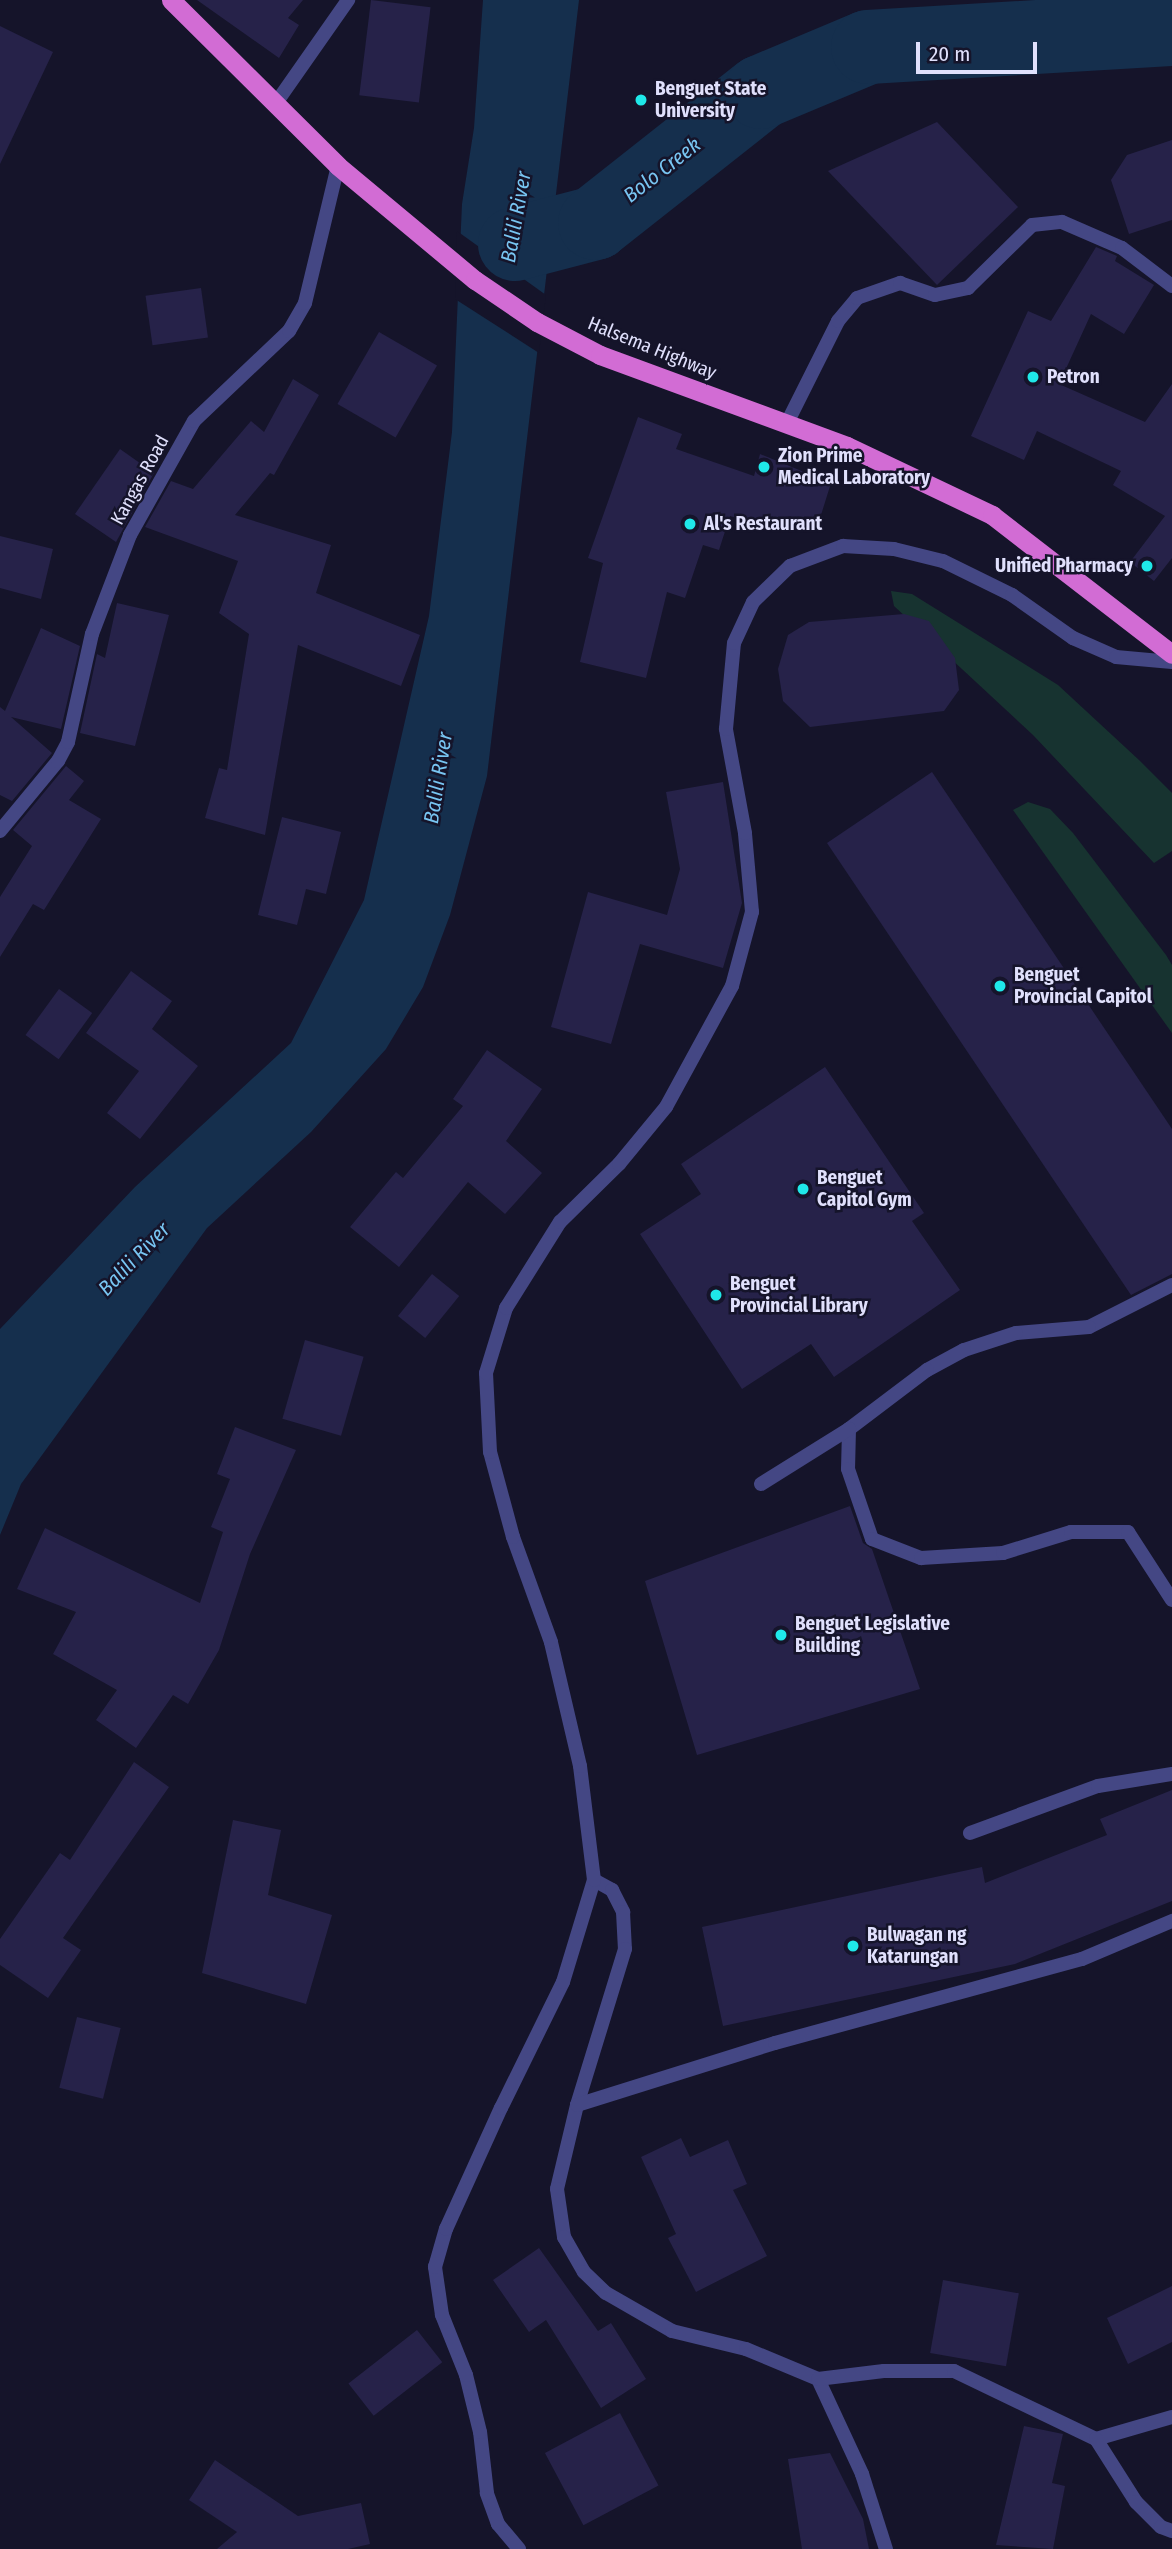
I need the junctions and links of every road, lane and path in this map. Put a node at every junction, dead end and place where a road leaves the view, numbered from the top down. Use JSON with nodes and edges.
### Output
{"nodes":[{"id":1,"x":172,"y":0,"type":"edge"},
{"id":2,"x":348,"y":0,"type":"edge"},
{"id":3,"x":276,"y":103,"type":"junction"},
{"id":4,"x":338,"y":166,"type":"junction"},
{"id":5,"x":1172,"y":286,"type":"edge"},
{"id":6,"x":787,"y":423,"type":"junction"},
{"id":7,"x":1171,"y":654,"type":"edge"},
{"id":8,"x":0,"y":831,"type":"edge"},
{"id":9,"x":1172,"y":1285,"type":"edge"},
{"id":10,"x":849,"y":1429,"type":"junction"},
{"id":11,"x":761,"y":1484,"type":"dead end"},
{"id":12,"x":1172,"y":1601,"type":"edge"},
{"id":13,"x":1172,"y":1774,"type":"edge"},
{"id":14,"x":970,"y":1833,"type":"dead end"},
{"id":15,"x":594,"y":1880,"type":"junction"},
{"id":16,"x":1172,"y":1921,"type":"edge"},
{"id":17,"x":577,"y":2105,"type":"junction"},
{"id":18,"x":818,"y":2379,"type":"junction"},
{"id":19,"x":1172,"y":2417,"type":"edge"},
{"id":20,"x":1096,"y":2439,"type":"junction"},
{"id":21,"x":1172,"y":2530,"type":"edge"},
{"id":22,"x":519,"y":2549,"type":"edge"},
{"id":23,"x":886,"y":2549,"type":"edge"}],
"edges":[{"from":1,"to":3,"type":"highway","name":"Halsema Highway"},
{"from":2,"to":3,"type":"street"},
{"from":3,"to":4,"type":"highway","name":"Halsema Highway"},
{"from":4,"to":6,"type":"highway","name":"Halsema Highway"},
{"from":4,"to":8,"type":"street","name":"Kangas Road"},
{"from":5,"to":6,"type":"street"},
{"from":6,"to":7,"type":"highway","name":"Halsema Highway"},
{"from":7,"to":15,"type":"street"},
{"from":9,"to":10,"type":"street"},
{"from":10,"to":11,"type":"street"},
{"from":10,"to":12,"type":"street"},
{"from":13,"to":14,"type":"street"},
{"from":15,"to":17,"type":"street"},
{"from":15,"to":22,"type":"street"},
{"from":16,"to":17,"type":"street"},
{"from":17,"to":18,"type":"street"},
{"from":18,"to":20,"type":"street"},
{"from":18,"to":23,"type":"street"},
{"from":19,"to":20,"type":"street"},
{"from":20,"to":21,"type":"street"}]}
